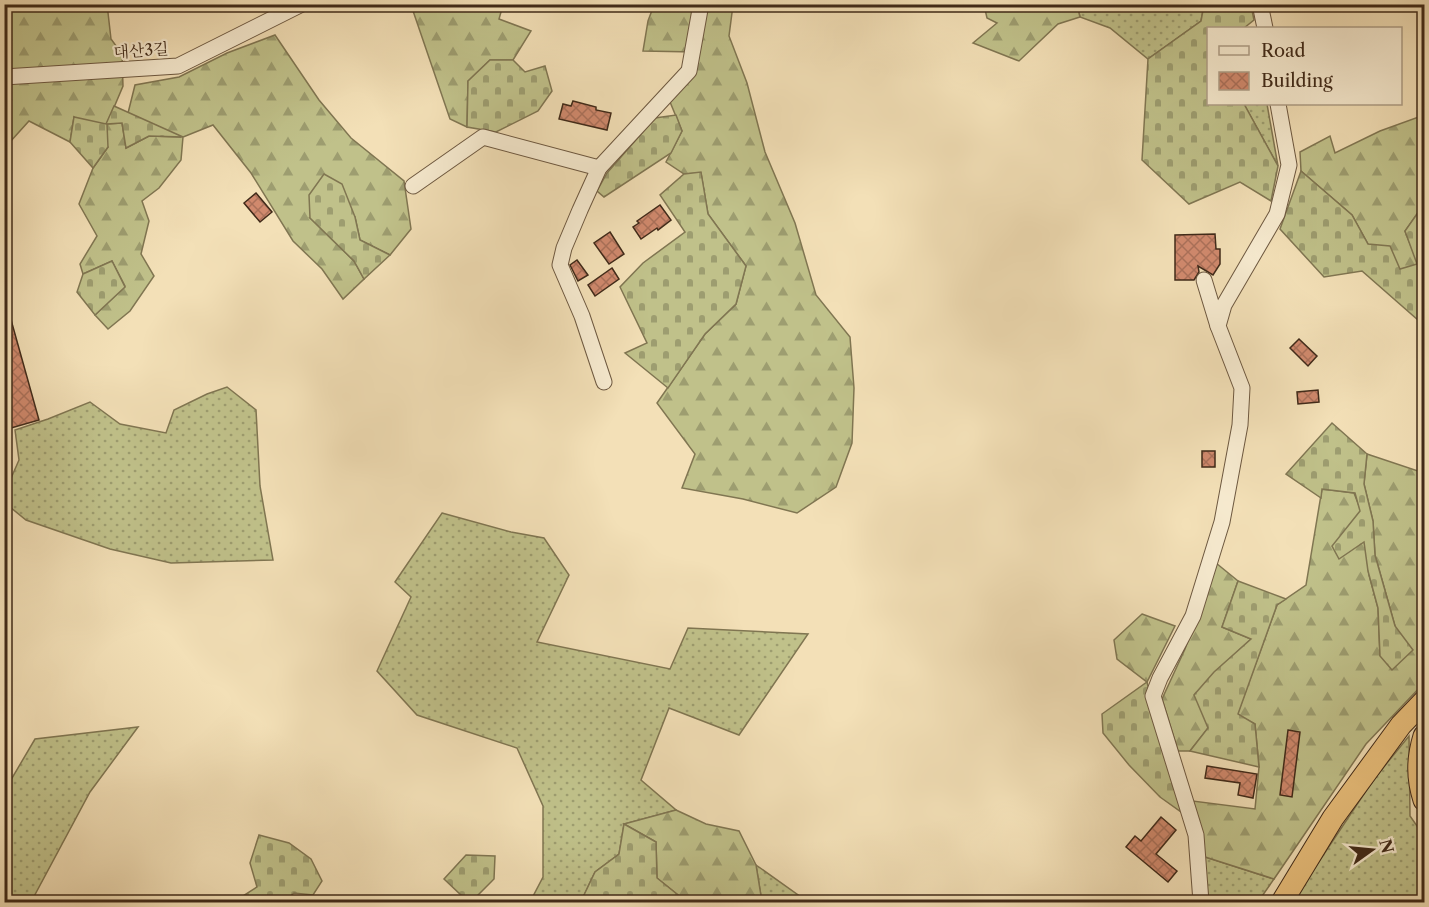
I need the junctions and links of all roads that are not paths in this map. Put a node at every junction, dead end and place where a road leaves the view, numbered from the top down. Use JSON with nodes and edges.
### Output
{"nodes":[{"id":1,"x":302,"y":4,"type":"edge"},
{"id":2,"x":701,"y":4,"type":"edge"},
{"id":3,"x":1260,"y":4,"type":"edge"},
{"id":4,"x":1264,"y":27,"type":"edge"},
{"id":5,"x":4,"y":77,"type":"edge"},
{"id":6,"x":1278,"y":105,"type":"edge"},
{"id":7,"x":599,"y":168,"type":"junction"},
{"id":8,"x":413,"y":186,"type":"dead end"},
{"id":9,"x":1204,"y":280,"type":"dead end"},
{"id":10,"x":1218,"y":326,"type":"junction"},
{"id":11,"x":604,"y":382,"type":"dead end"},
{"id":12,"x":1425,"y":701,"type":"edge"},
{"id":13,"x":1425,"y":736,"type":"edge"},
{"id":14,"x":1425,"y":800,"type":"edge"},
{"id":15,"x":1201,"y":903,"type":"edge"},
{"id":16,"x":1282,"y":903,"type":"edge"}],
"edges":[{"from":1,"to":5,"type":"street","name":"대산3길"},
{"from":2,"to":7,"type":"street"},
{"from":3,"to":4,"type":"street"},
{"from":6,"to":10,"type":"street"},
{"from":7,"to":8,"type":"street"},
{"from":7,"to":11,"type":"street"},
{"from":9,"to":10,"type":"street"},
{"from":10,"to":15,"type":"street"},
{"from":12,"to":16,"type":"highway"},
{"from":13,"to":14,"type":"highway"}]}
